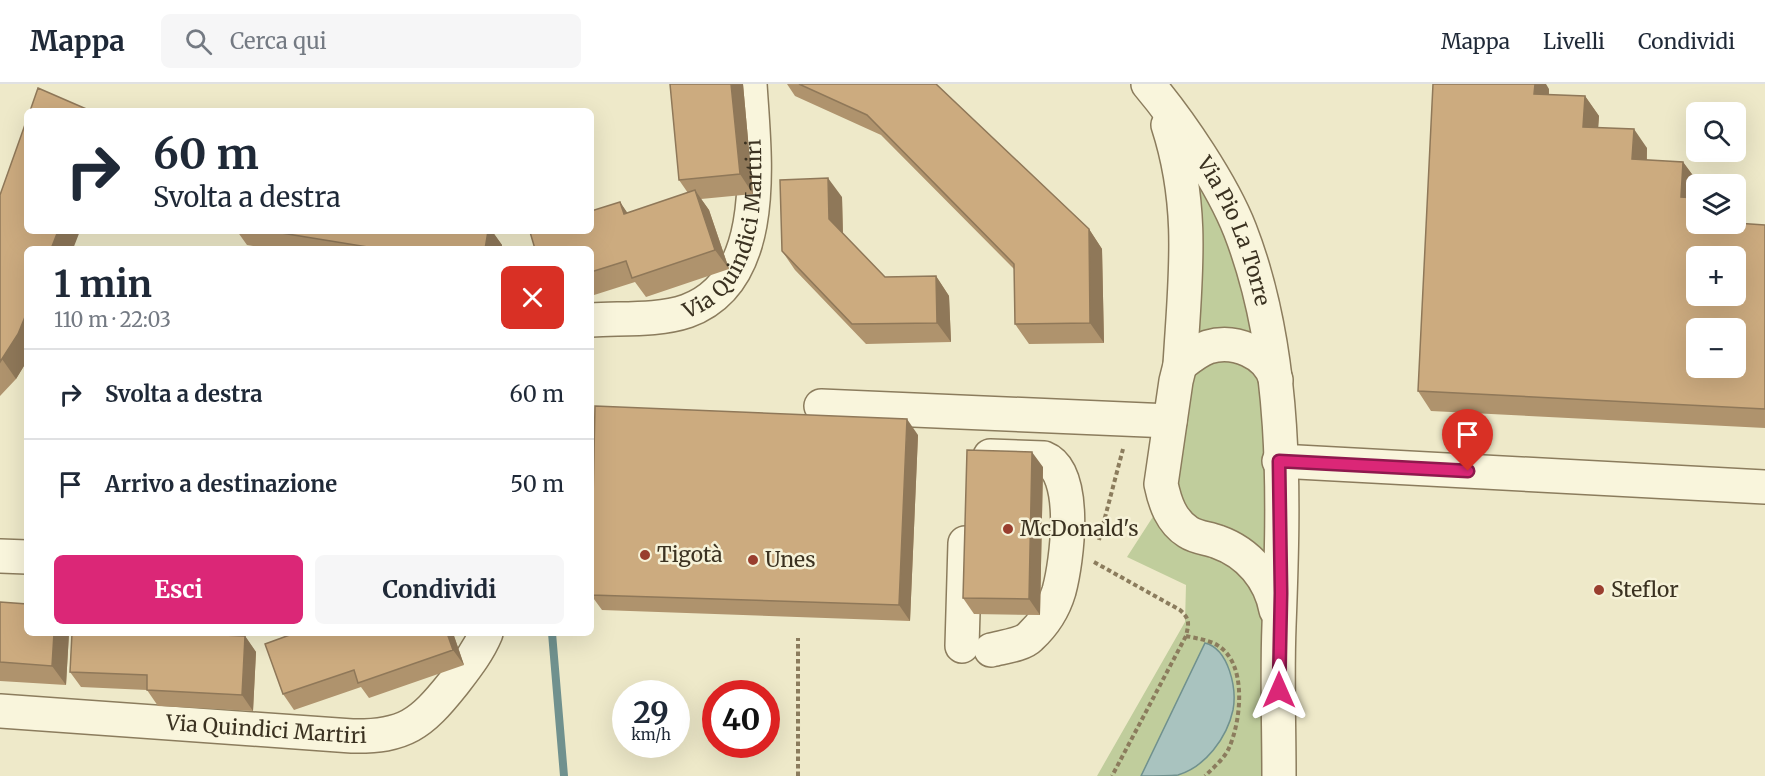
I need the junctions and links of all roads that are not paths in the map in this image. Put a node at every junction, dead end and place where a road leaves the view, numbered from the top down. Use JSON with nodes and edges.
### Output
{"nodes":[{"id":1,"x":750,"y":84,"type":"edge"},
{"id":2,"x":1154,"y":91,"type":"edge"},
{"id":3,"x":594,"y":320,"type":"edge"},
{"id":4,"x":1180,"y":365,"type":"junction"},
{"id":5,"x":1276,"y":380,"type":"junction"},
{"id":6,"x":821,"y":406,"type":"dead end"},
{"id":7,"x":1170,"y":422,"type":"junction"},
{"id":8,"x":1279,"y":461,"type":"junction"},
{"id":9,"x":967,"y":478,"type":"edge"},
{"id":10,"x":1765,"y":487,"type":"edge"},
{"id":11,"x":966,"y":514,"type":"edge"},
{"id":12,"x":0,"y":556,"type":"edge"},
{"id":13,"x":24,"y":558,"type":"edge"},
{"id":14,"x":1279,"y":626,"type":"junction"},
{"id":15,"x":484,"y":636,"type":"edge"},
{"id":16,"x":0,"y":711,"type":"edge"},
{"id":17,"x":1279,"y":776,"type":"edge"}],
"edges":[{"from":1,"to":3,"type":"street","name":"Via Quindici Martiri"},
{"from":2,"to":4,"type":"street","name":"Via Pio La Torre"},
{"from":2,"to":5,"type":"street","name":"Via Pio La Torre"},
{"from":4,"to":5,"type":"street"},
{"from":4,"to":7,"type":"street","name":"Via Pio La Torre"},
{"from":5,"to":8,"type":"street","name":"Via Pio La Torre"},
{"from":6,"to":7,"type":"street"},
{"from":7,"to":14,"type":"street","name":"Via Pio La Torre"},
{"from":8,"to":10,"type":"street"},
{"from":8,"to":14,"type":"street","name":"Via Pio La Torre"},
{"from":9,"to":11,"type":"street"},
{"from":12,"to":13,"type":"street"},
{"from":14,"to":17,"type":"street","name":"Via Pio La Torre"},
{"from":15,"to":16,"type":"street","name":"Via Quindici Martiri"}]}
